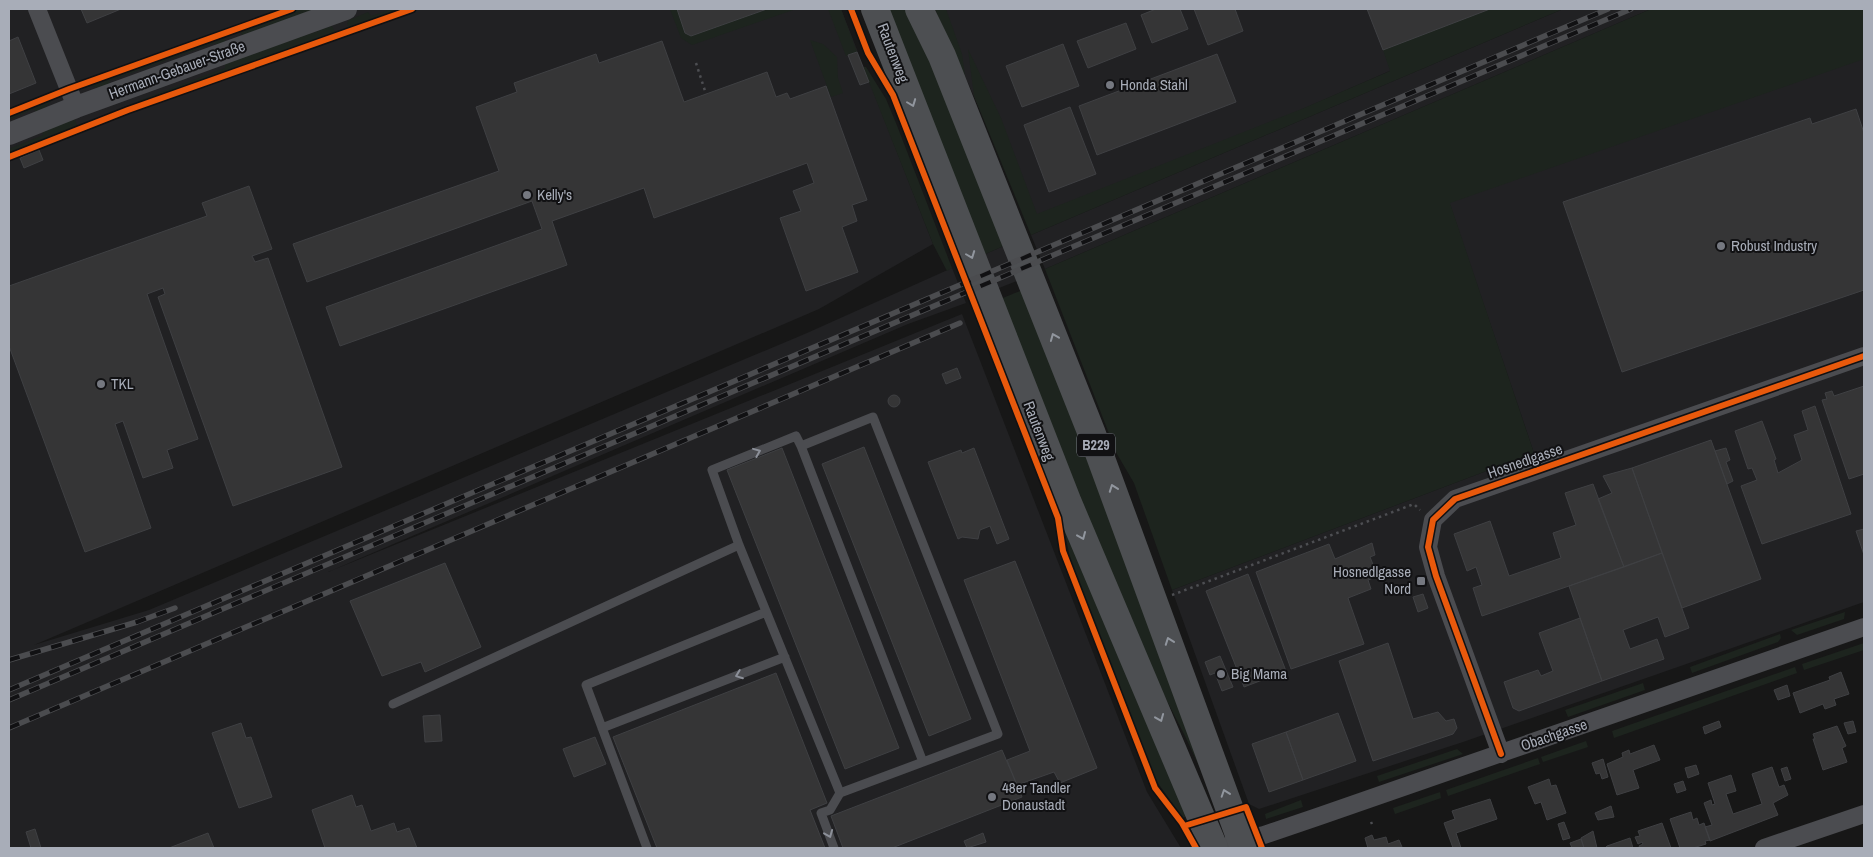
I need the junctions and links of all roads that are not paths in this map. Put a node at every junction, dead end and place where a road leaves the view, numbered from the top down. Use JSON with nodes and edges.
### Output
{"nodes":[{"id":1,"x":37,"y":9,"type":"edge"},
{"id":2,"x":346,"y":9,"type":"edge"},
{"id":3,"x":875,"y":9,"type":"edge"},
{"id":4,"x":919,"y":9,"type":"edge"},
{"id":5,"x":76,"y":107,"type":"junction"},
{"id":6,"x":9,"y":134,"type":"edge"},
{"id":7,"x":1864,"y":356,"type":"edge"},
{"id":8,"x":800,"y":446,"type":"junction"},
{"id":9,"x":739,"y":545,"type":"junction"},
{"id":10,"x":766,"y":612,"type":"junction"},
{"id":11,"x":1864,"y":627,"type":"edge"},
{"id":12,"x":785,"y":657,"type":"junction"},
{"id":13,"x":393,"y":704,"type":"dead end"},
{"id":14,"x":602,"y":728,"type":"junction"},
{"id":15,"x":1501,"y":754,"type":"junction"},
{"id":16,"x":923,"y":762,"type":"junction"},
{"id":17,"x":840,"y":794,"type":"junction"},
{"id":18,"x":1864,"y":814,"type":"edge"},
{"id":19,"x":1243,"y":844,"type":"edge"},
{"id":20,"x":647,"y":848,"type":"edge"},
{"id":21,"x":834,"y":848,"type":"edge"},
{"id":22,"x":1212,"y":848,"type":"edge"},
{"id":23,"x":1764,"y":848,"type":"edge"}],
"edges":[{"from":1,"to":5,"type":"street"},
{"from":2,"to":5,"type":"street","name":"Hermann-Gebauer-Straße"},
{"from":3,"to":22,"type":"main road","name":"Rautenweg","one_way":true},
{"from":19,"to":4,"type":"main road","number":"B229","one_way":true},
{"from":5,"to":6,"type":"street","name":"Hermann-Gebauer-Straße"},
{"from":7,"to":15,"type":"street","name":"Hosnedlgasse"},
{"from":9,"to":8,"type":"lane","one_way":true},
{"from":8,"to":16,"type":"lane"},
{"from":8,"to":16,"type":"lane"},
{"from":9,"to":10,"type":"lane"},
{"from":9,"to":13,"type":"lane"},
{"from":10,"to":12,"type":"lane"},
{"from":10,"to":14,"type":"lane"},
{"from":11,"to":15,"type":"street","name":"Obachgasse"},
{"from":12,"to":14,"type":"lane","one_way":true},
{"from":12,"to":17,"type":"lane"},
{"from":14,"to":20,"type":"lane"},
{"from":15,"to":19,"type":"street","name":"Obachgasse"},
{"from":16,"to":17,"type":"lane"},
{"from":17,"to":21,"type":"lane","one_way":true},
{"from":18,"to":23,"type":"street"},
{"from":19,"to":22,"type":"street","name":"Obachgasse"}]}
